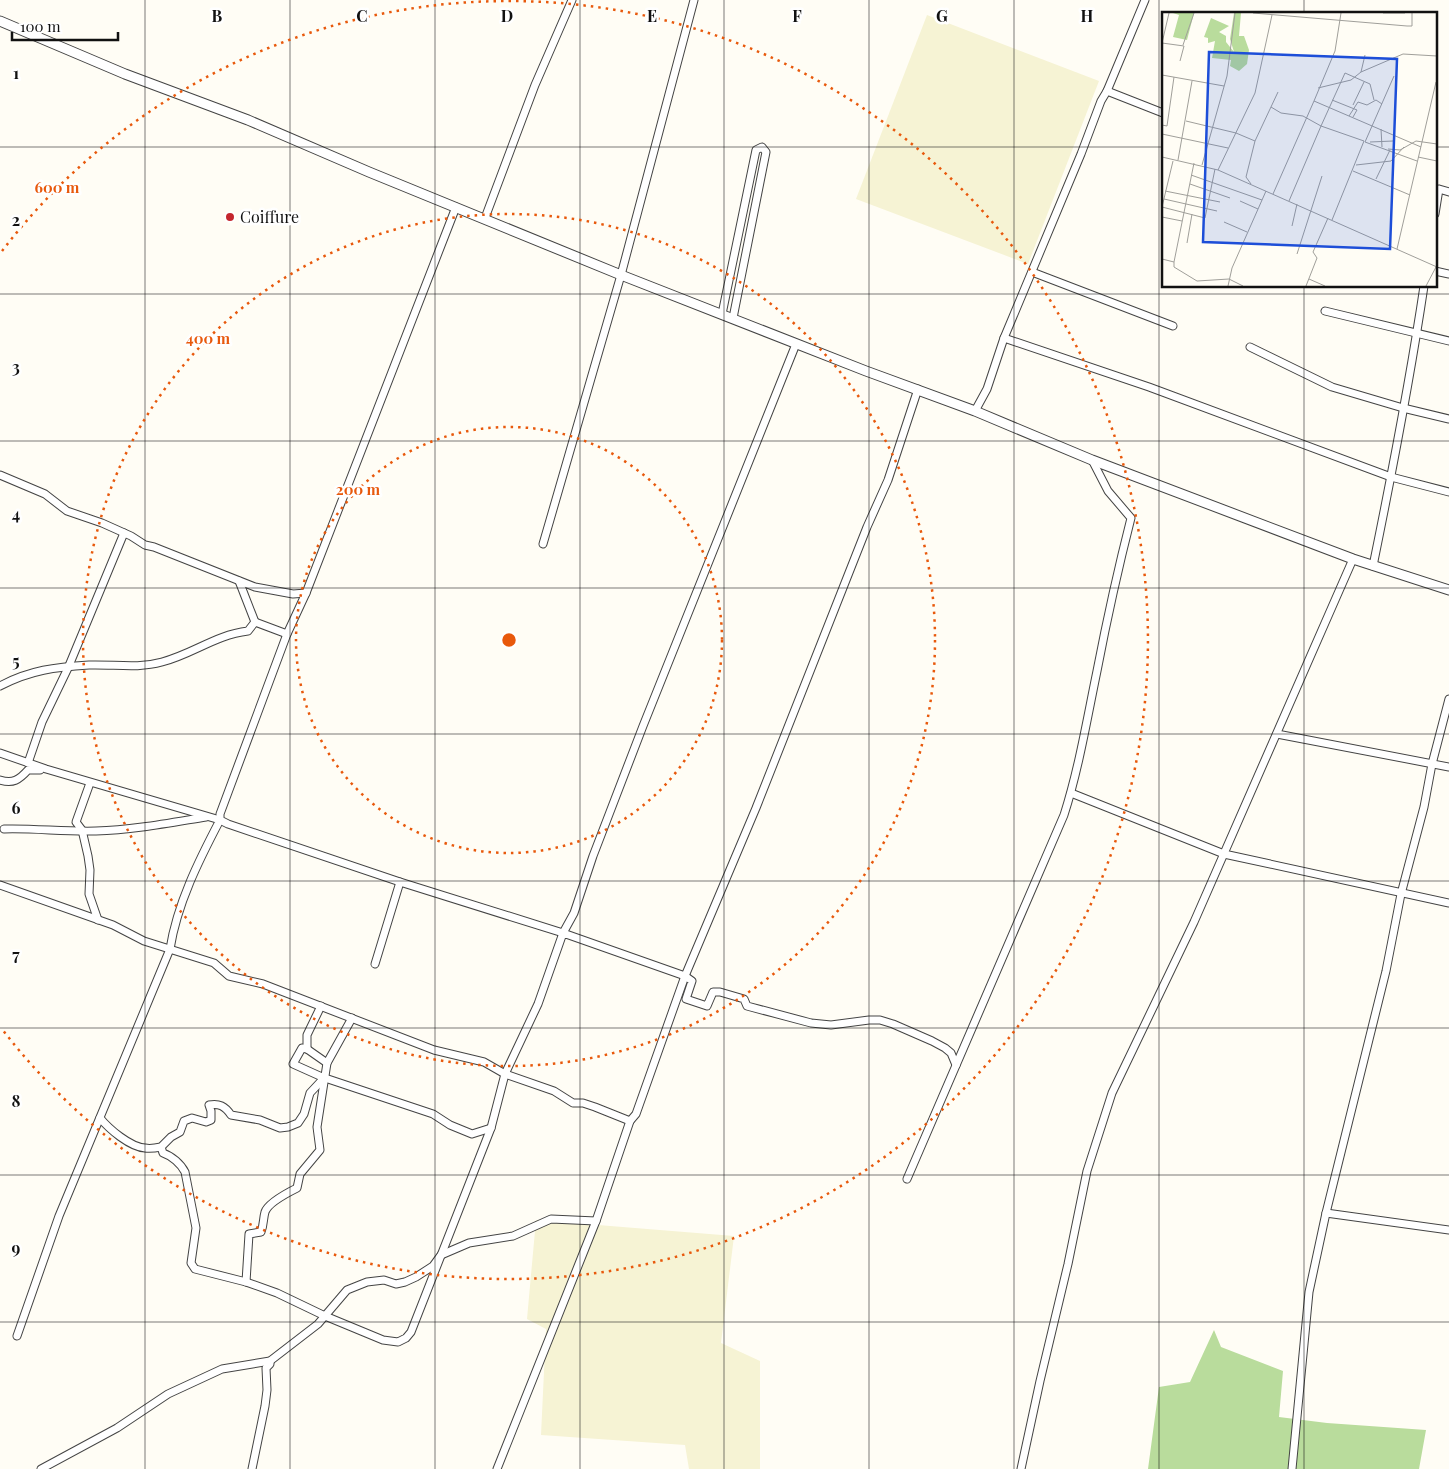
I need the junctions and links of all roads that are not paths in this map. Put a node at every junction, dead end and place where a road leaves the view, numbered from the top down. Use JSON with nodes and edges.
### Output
{"nodes":[{"id":1,"x":572,"y":0,"type":"edge"},
{"id":2,"x":694,"y":0,"type":"edge"},
{"id":3,"x":1145,"y":0,"type":"edge"},
{"id":4,"x":0,"y":22,"type":"edge"},
{"id":5,"x":1107,"y":91,"type":"junction"},
{"id":6,"x":1162,"y":113,"type":"edge"},
{"id":7,"x":1449,"y":192,"type":"edge"},
{"id":8,"x":456,"y":207,"type":"junction"},
{"id":9,"x":1436,"y":208,"type":"edge"},
{"id":10,"x":485,"y":218,"type":"junction"},
{"id":11,"x":1436,"y":271,"type":"edge"},
{"id":12,"x":1032,"y":272,"type":"junction"},
{"id":13,"x":1449,"y":274,"type":"edge"},
{"id":14,"x":621,"y":275,"type":"junction"},
{"id":15,"x":1424,"y":288,"type":"edge"},
{"id":16,"x":1325,"y":311,"type":"dead end"},
{"id":17,"x":722,"y":314,"type":"junction"},
{"id":18,"x":733,"y":318,"type":"junction"},
{"id":19,"x":1173,"y":326,"type":"dead end"},
{"id":20,"x":1417,"y":333,"type":"junction"},
{"id":21,"x":1004,"y":338,"type":"junction"},
{"id":22,"x":1449,"y":341,"type":"edge"},
{"id":23,"x":796,"y":344,"type":"junction"},
{"id":24,"x":1250,"y":347,"type":"dead end"},
{"id":25,"x":918,"y":389,"type":"junction"},
{"id":26,"x":1403,"y":408,"type":"junction"},
{"id":27,"x":975,"y":411,"type":"junction"},
{"id":28,"x":1449,"y":419,"type":"edge"},
{"id":29,"x":1092,"y":460,"type":"junction"},
{"id":30,"x":0,"y":475,"type":"edge"},
{"id":31,"x":1391,"y":477,"type":"junction"},
{"id":32,"x":1449,"y":492,"type":"edge"},
{"id":33,"x":124,"y":533,"type":"junction"},
{"id":34,"x":543,"y":544,"type":"dead end"},
{"id":35,"x":1353,"y":559,"type":"junction"},
{"id":36,"x":1372,"y":566,"type":"junction"},
{"id":37,"x":239,"y":581,"type":"junction"},
{"id":38,"x":1449,"y":590,"type":"edge"},
{"id":39,"x":306,"y":593,"type":"junction"},
{"id":40,"x":255,"y":622,"type":"junction"},
{"id":41,"x":287,"y":634,"type":"junction"},
{"id":42,"x":68,"y":668,"type":"junction"},
{"id":43,"x":0,"y":686,"type":"edge"},
{"id":44,"x":1449,"y":699,"type":"edge"},
{"id":45,"x":1277,"y":734,"type":"junction"},
{"id":46,"x":0,"y":753,"type":"edge"},
{"id":47,"x":28,"y":763,"type":"junction"},
{"id":48,"x":1432,"y":764,"type":"junction"},
{"id":49,"x":1449,"y":767,"type":"edge"},
{"id":50,"x":46,"y":770,"type":"junction"},
{"id":51,"x":0,"y":780,"type":"edge"},
{"id":52,"x":90,"y":782,"type":"junction"},
{"id":53,"x":1071,"y":793,"type":"junction"},
{"id":54,"x":209,"y":817,"type":"junction"},
{"id":55,"x":220,"y":820,"type":"junction"},
{"id":56,"x":4,"y":830,"type":"dead end"},
{"id":57,"x":82,"y":830,"type":"junction"},
{"id":58,"x":1224,"y":854,"type":"junction"},
{"id":59,"x":400,"y":882,"type":"junction"},
{"id":60,"x":0,"y":885,"type":"edge"},
{"id":61,"x":1401,"y":894,"type":"junction"},
{"id":62,"x":1449,"y":903,"type":"edge"},
{"id":63,"x":98,"y":920,"type":"junction"},
{"id":64,"x":563,"y":933,"type":"junction"},
{"id":65,"x":170,"y":949,"type":"junction"},
{"id":66,"x":376,"y":964,"type":"dead end"},
{"id":67,"x":685,"y":976,"type":"junction"},
{"id":68,"x":321,"y":1006,"type":"junction"},
{"id":69,"x":352,"y":1018,"type":"junction"},
{"id":70,"x":307,"y":1049,"type":"junction"},
{"id":71,"x":327,"y":1063,"type":"junction"},
{"id":72,"x":956,"y":1065,"type":"junction"},
{"id":73,"x":505,"y":1074,"type":"junction"},
{"id":74,"x":324,"y":1078,"type":"junction"},
{"id":75,"x":100,"y":1118,"type":"junction"},
{"id":76,"x":630,"y":1121,"type":"junction"},
{"id":77,"x":491,"y":1128,"type":"junction"},
{"id":78,"x":161,"y":1147,"type":"junction"},
{"id":79,"x":907,"y":1179,"type":"dead end"},
{"id":80,"x":1326,"y":1213,"type":"junction"},
{"id":81,"x":596,"y":1222,"type":"junction"},
{"id":82,"x":1449,"y":1230,"type":"edge"},
{"id":83,"x":442,"y":1255,"type":"junction"},
{"id":84,"x":246,"y":1282,"type":"junction"},
{"id":85,"x":325,"y":1316,"type":"junction"},
{"id":86,"x":17,"y":1336,"type":"dead end"},
{"id":87,"x":270,"y":1361,"type":"junction"},
{"id":88,"x":41,"y":1469,"type":"edge"},
{"id":89,"x":252,"y":1469,"type":"edge"},
{"id":90,"x":497,"y":1469,"type":"edge"},
{"id":91,"x":1021,"y":1469,"type":"edge"},
{"id":92,"x":1292,"y":1469,"type":"edge"}],
"edges":[{"from":1,"to":10,"type":"street"},
{"from":2,"to":14,"type":"street"},
{"from":3,"to":5,"type":"street"},
{"from":4,"to":8,"type":"street"},
{"from":5,"to":6,"type":"street"},
{"from":5,"to":12,"type":"street"},
{"from":7,"to":9,"type":"street"},
{"from":8,"to":10,"type":"street"},
{"from":8,"to":39,"type":"street"},
{"from":10,"to":14,"type":"street"},
{"from":11,"to":13,"type":"street"},
{"from":12,"to":19,"type":"street"},
{"from":12,"to":21,"type":"street"},
{"from":14,"to":17,"type":"street"},
{"from":14,"to":34,"type":"street"},
{"from":15,"to":20,"type":"street"},
{"from":16,"to":20,"type":"street"},
{"from":17,"to":18,"type":"street"},
{"from":17,"to":18,"type":"street"},
{"from":18,"to":23,"type":"street"},
{"from":20,"to":22,"type":"street"},
{"from":20,"to":26,"type":"street"},
{"from":21,"to":27,"type":"street"},
{"from":21,"to":31,"type":"street"},
{"from":23,"to":25,"type":"street"},
{"from":23,"to":64,"type":"street"},
{"from":24,"to":26,"type":"street"},
{"from":25,"to":27,"type":"street"},
{"from":25,"to":67,"type":"street"},
{"from":26,"to":28,"type":"street"},
{"from":26,"to":31,"type":"street"},
{"from":27,"to":29,"type":"street"},
{"from":29,"to":35,"type":"street"},
{"from":29,"to":53,"type":"street"},
{"from":30,"to":33,"type":"street"},
{"from":31,"to":32,"type":"street"},
{"from":31,"to":36,"type":"street"},
{"from":33,"to":37,"type":"street"},
{"from":33,"to":42,"type":"street"},
{"from":35,"to":36,"type":"street"},
{"from":35,"to":45,"type":"street"},
{"from":36,"to":38,"type":"street"},
{"from":37,"to":39,"type":"street"},
{"from":37,"to":40,"type":"street"},
{"from":39,"to":41,"type":"street"},
{"from":40,"to":41,"type":"street"},
{"from":40,"to":42,"type":"street"},
{"from":41,"to":55,"type":"street"},
{"from":42,"to":43,"type":"street"},
{"from":42,"to":47,"type":"street"},
{"from":44,"to":48,"type":"street"},
{"from":45,"to":48,"type":"street"},
{"from":45,"to":58,"type":"street"},
{"from":46,"to":47,"type":"street"},
{"from":47,"to":50,"type":"street"},
{"from":48,"to":49,"type":"street"},
{"from":48,"to":61,"type":"street"},
{"from":50,"to":51,"type":"street"},
{"from":50,"to":52,"type":"street"},
{"from":52,"to":54,"type":"street"},
{"from":52,"to":57,"type":"street"},
{"from":53,"to":58,"type":"street"},
{"from":53,"to":72,"type":"street"},
{"from":54,"to":55,"type":"street"},
{"from":54,"to":57,"type":"street"},
{"from":55,"to":59,"type":"street"},
{"from":55,"to":65,"type":"street"},
{"from":56,"to":57,"type":"street"},
{"from":57,"to":63,"type":"street"},
{"from":58,"to":61,"type":"street"},
{"from":58,"to":91,"type":"street"},
{"from":59,"to":64,"type":"street"},
{"from":59,"to":66,"type":"street"},
{"from":60,"to":63,"type":"street"},
{"from":61,"to":62,"type":"street"},
{"from":61,"to":80,"type":"street"},
{"from":63,"to":65,"type":"street"},
{"from":64,"to":67,"type":"street"},
{"from":64,"to":73,"type":"street"},
{"from":65,"to":68,"type":"street"},
{"from":65,"to":75,"type":"street"},
{"from":67,"to":72,"type":"street"},
{"from":67,"to":76,"type":"street"},
{"from":68,"to":69,"type":"street"},
{"from":68,"to":70,"type":"street"},
{"from":69,"to":71,"type":"street"},
{"from":69,"to":73,"type":"street"},
{"from":70,"to":71,"type":"street"},
{"from":70,"to":74,"type":"street"},
{"from":71,"to":74,"type":"street"},
{"from":72,"to":79,"type":"street"},
{"from":73,"to":76,"type":"street"},
{"from":73,"to":77,"type":"street"},
{"from":74,"to":77,"type":"street"},
{"from":74,"to":78,"type":"street"},
{"from":74,"to":84,"type":"street"},
{"from":75,"to":78,"type":"street"},
{"from":75,"to":86,"type":"street"},
{"from":76,"to":81,"type":"street"},
{"from":77,"to":83,"type":"street"},
{"from":78,"to":84,"type":"street"},
{"from":80,"to":82,"type":"street"},
{"from":80,"to":92,"type":"street"},
{"from":81,"to":83,"type":"street"},
{"from":81,"to":90,"type":"street"},
{"from":83,"to":85,"type":"street"},
{"from":83,"to":85,"type":"street"},
{"from":84,"to":85,"type":"street"},
{"from":85,"to":87,"type":"street"},
{"from":87,"to":88,"type":"street"},
{"from":87,"to":89,"type":"street"}]}
